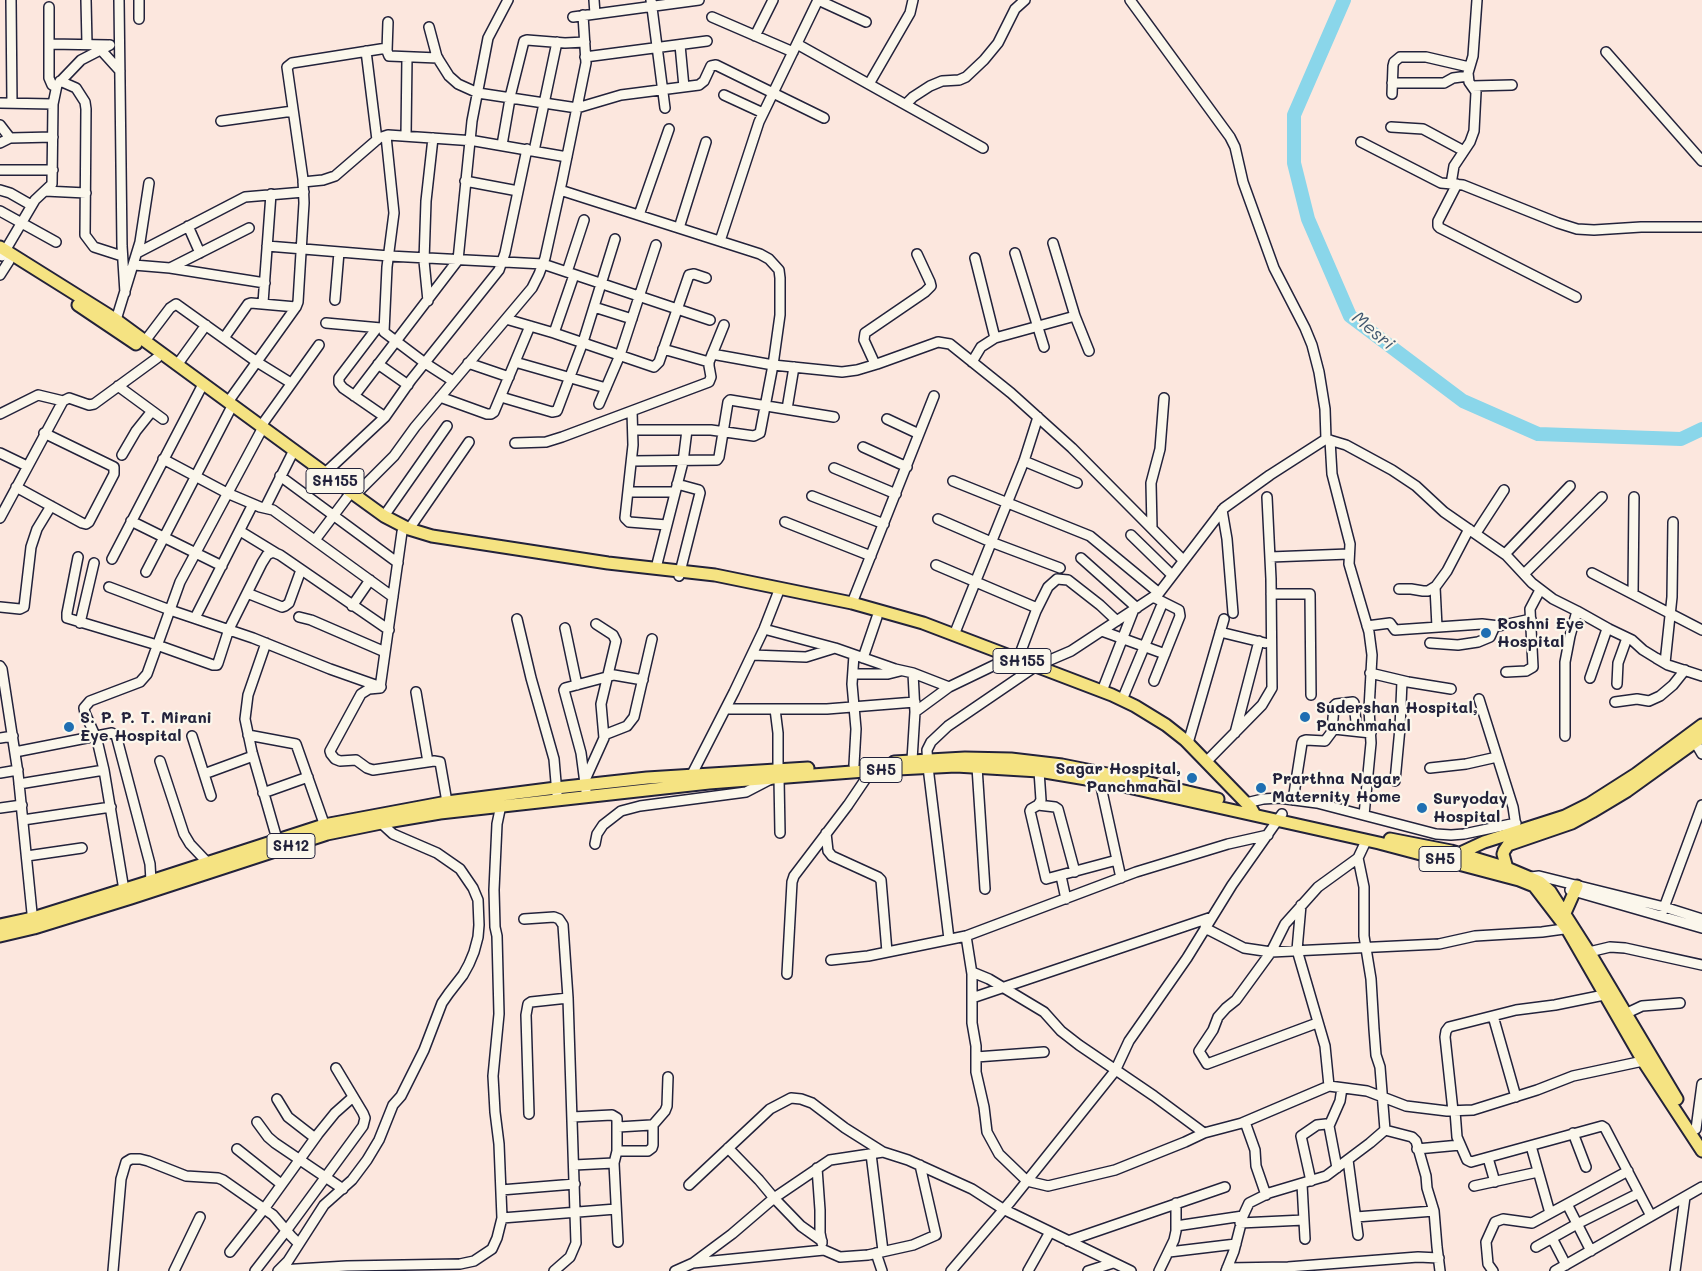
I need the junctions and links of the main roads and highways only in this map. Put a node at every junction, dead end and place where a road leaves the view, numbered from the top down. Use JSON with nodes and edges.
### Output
{"nodes":[{"id":1,"x":3,"y":254,"type":"edge"},
{"id":2,"x":229,"y":406,"type":"junction"},
{"id":3,"x":261,"y":429,"type":"junction"},
{"id":4,"x":337,"y":485,"type":"junction"},
{"id":5,"x":352,"y":495,"type":"junction"},
{"id":6,"x":406,"y":530,"type":"junction"},
{"id":7,"x":679,"y":574,"type":"junction"},
{"id":8,"x":747,"y":584,"type":"junction"},
{"id":9,"x":1034,"y":668,"type":"junction"},
{"id":10,"x":1702,"y":725,"type":"edge"},
{"id":11,"x":1696,"y":737,"type":"edge"},
{"id":12,"x":928,"y":764,"type":"junction"},
{"id":13,"x":776,"y":775,"type":"junction"},
{"id":14,"x":689,"y":781,"type":"junction"},
{"id":15,"x":724,"y":782,"type":"joint"},
{"id":16,"x":587,"y":789,"type":"junction"},
{"id":17,"x":557,"y":794,"type":"junction"},
{"id":18,"x":1235,"y":807,"type":"junction"},
{"id":19,"x":1250,"y":809,"type":"junction"},
{"id":20,"x":1280,"y":817,"type":"junction"},
{"id":21,"x":326,"y":829,"type":"junction"},
{"id":22,"x":278,"y":844,"type":"junction"},
{"id":23,"x":1453,"y":855,"type":"junction"},
{"id":24,"x":1522,"y":878,"type":"junction"},
{"id":25,"x":1576,"y":889,"type":"road end"},
{"id":26,"x":124,"y":895,"type":"junction"},
{"id":27,"x":1565,"y":914,"type":"junction"},
{"id":28,"x":33,"y":923,"type":"junction"},
{"id":29,"x":0,"y":926,"type":"edge"},
{"id":30,"x":1570,"y":928,"type":"junction"},
{"id":31,"x":0,"y":936,"type":"edge"},
{"id":32,"x":1699,"y":1134,"type":"edge"},
{"id":33,"x":1702,"y":1151,"type":"edge"}],
"edges":[{"from":1,"to":2,"type":"main road","number":"SH155"},
{"from":1,"to":2,"type":"main road","number":"SH155"},
{"from":2,"to":3,"type":"main road","number":"SH155"},
{"from":3,"to":4,"type":"main road","number":"SH155"},
{"from":3,"to":4,"type":"main road","number":"SH155"},
{"from":4,"to":5,"type":"main road","number":"SH155"},
{"from":5,"to":6,"type":"main road","number":"SH155"},
{"from":5,"to":6,"type":"main road","number":"SH155"},
{"from":6,"to":7,"type":"main road","number":"SH155"},
{"from":6,"to":7,"type":"main road","number":"SH155"},
{"from":7,"to":8,"type":"main road","number":"SH155"},
{"from":8,"to":9,"type":"main road","number":"SH155"},
{"from":8,"to":9,"type":"main road","number":"SH155"},
{"from":9,"to":18,"type":"main road","number":"SH155"},
{"from":9,"to":19,"type":"main road","number":"SH155"},
{"from":10,"to":11,"type":"main road","name":"SH5","number":"SH5"},
{"from":11,"to":23,"type":"main road","name":"SH5","number":"SH5"},
{"from":11,"to":24,"type":"main road","number":"SH5"},
{"from":12,"to":13,"type":"main road","number":"SH5"},
{"from":12,"to":13,"type":"main road"},
{"from":12,"to":18,"type":"main road","number":"SH5"},
{"from":12,"to":18,"type":"main road"},
{"from":13,"to":14,"type":"main road"},
{"from":13,"to":15,"type":"main road","number":"SH5"},
{"from":14,"to":15,"type":"main road","number":"SH12"},
{"from":14,"to":16,"type":"main road","number":"SH12"},
{"from":14,"to":16,"type":"main road"},
{"from":16,"to":17,"type":"main road","number":"SH12"},
{"from":17,"to":21,"type":"main road","number":"SH12"},
{"from":17,"to":21,"type":"main road"},
{"from":18,"to":19,"type":"main road"},
{"from":19,"to":20,"type":"main road"},
{"from":20,"to":23,"type":"main road"},
{"from":20,"to":23,"type":"main road","number":"SH5"},
{"from":21,"to":22,"type":"main road","number":"SH12"},
{"from":22,"to":26,"type":"main road","number":"SH12"},
{"from":22,"to":26,"type":"main road"},
{"from":23,"to":24,"type":"main road"},
{"from":24,"to":27,"type":"main road"},
{"from":24,"to":30,"type":"main road"},
{"from":25,"to":27,"type":"main road"},
{"from":26,"to":28,"type":"main road","number":"SH12"},
{"from":27,"to":30,"type":"main road"},
{"from":28,"to":29,"type":"main road"},
{"from":28,"to":31,"type":"main road","number":"SH12"},
{"from":30,"to":32,"type":"main road"},
{"from":30,"to":33,"type":"main road"}]}
